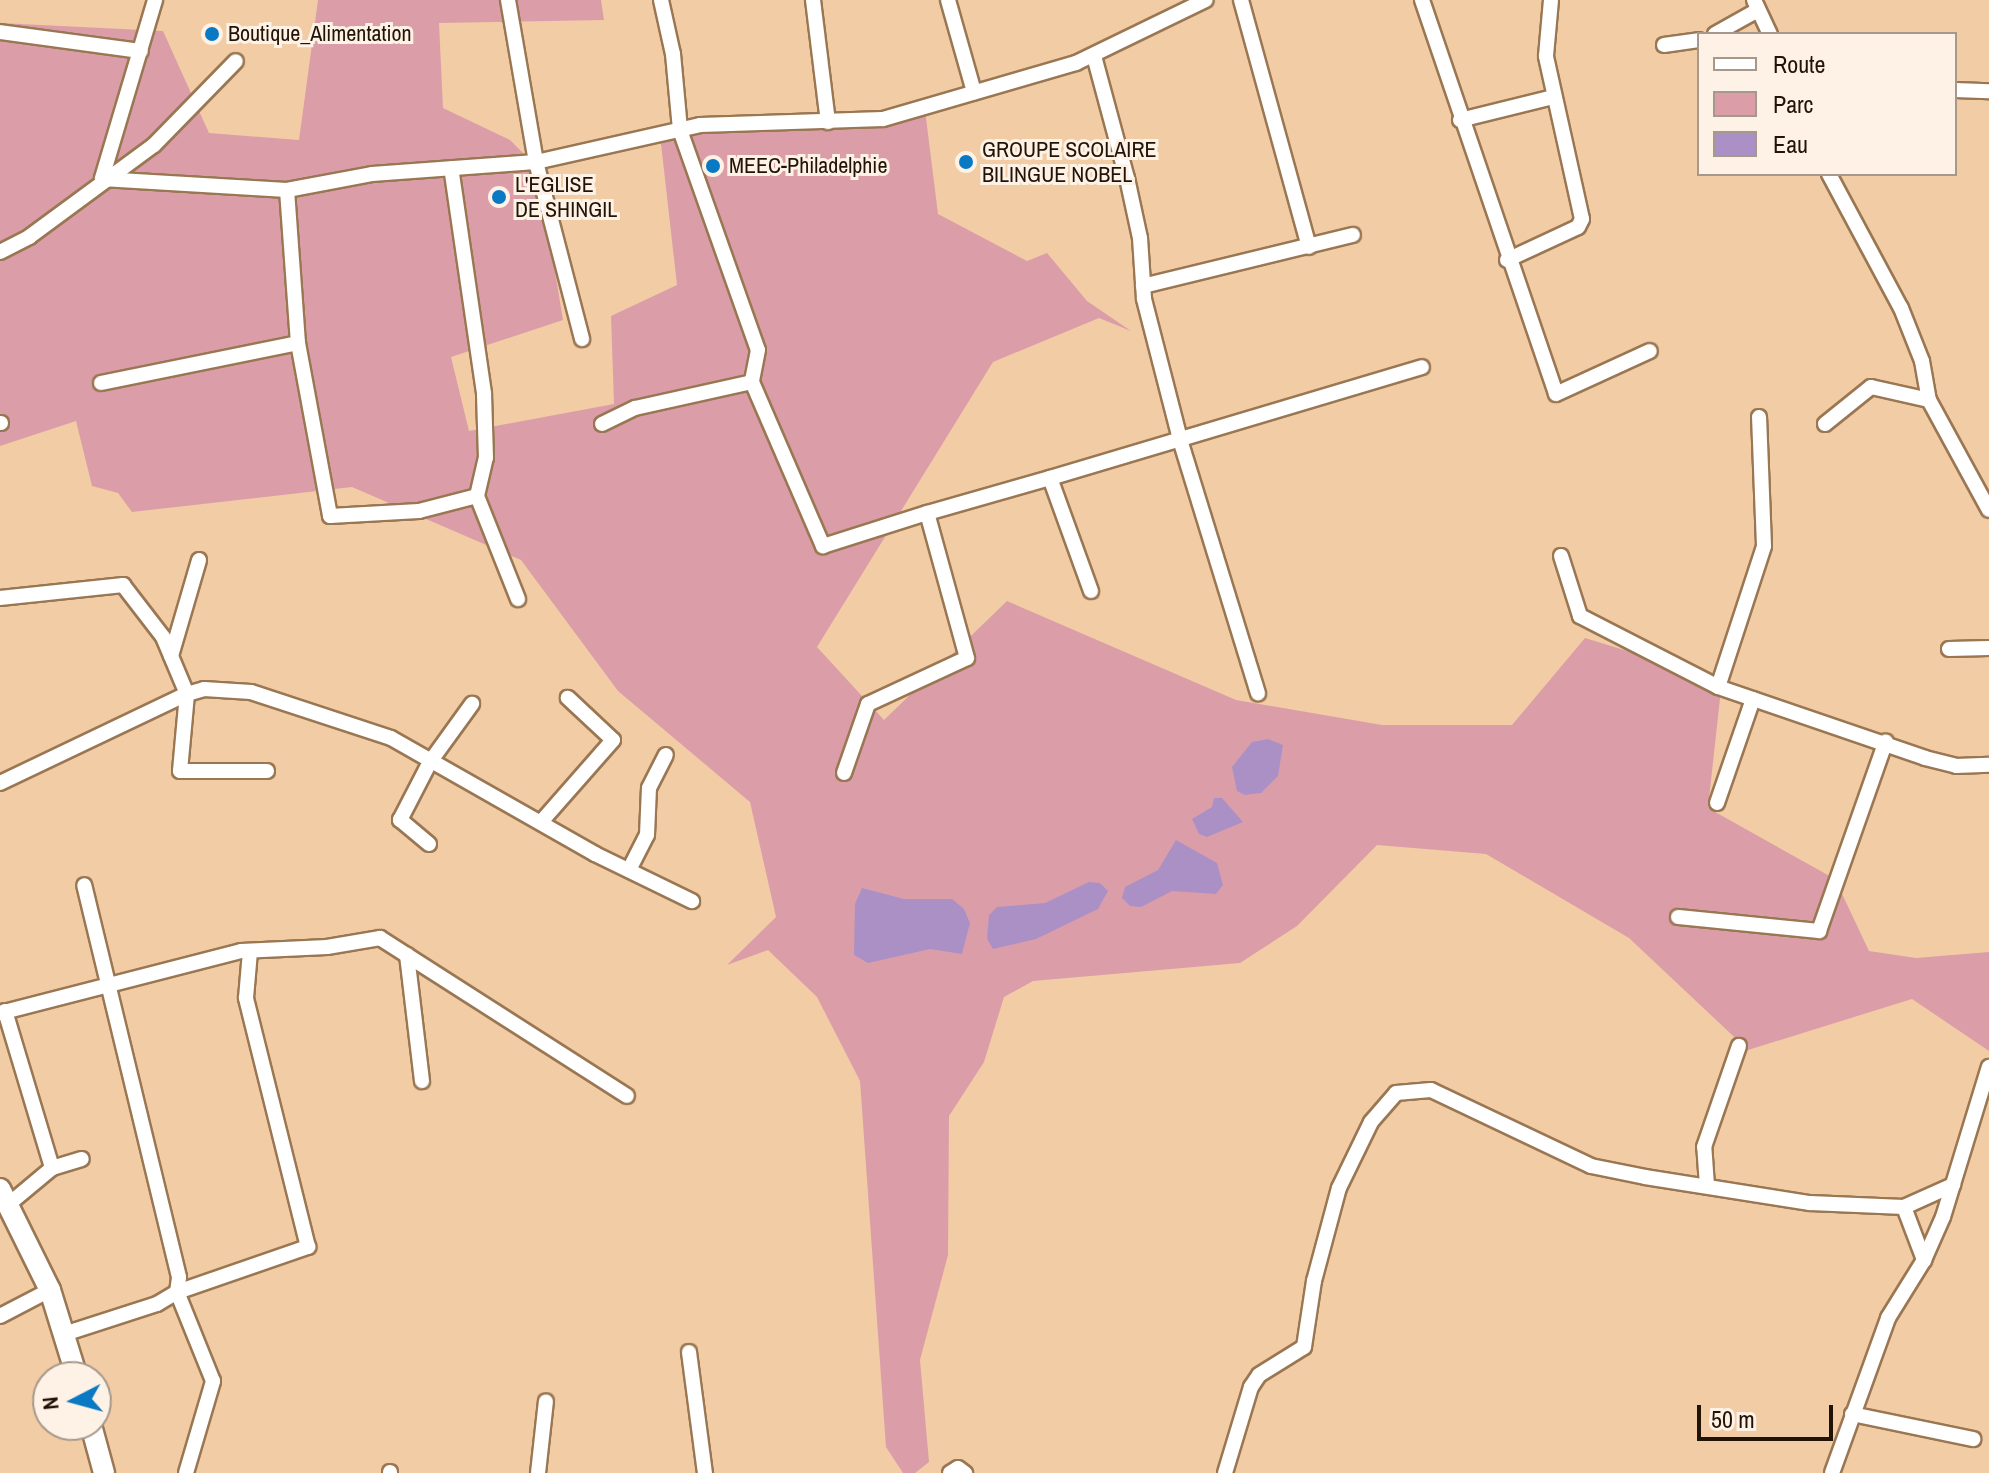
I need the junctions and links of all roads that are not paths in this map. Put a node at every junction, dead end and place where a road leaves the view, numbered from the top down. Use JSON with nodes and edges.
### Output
{"nodes":[{"id":1,"x":155,"y":0,"type":"edge"},
{"id":2,"x":508,"y":0,"type":"edge"},
{"id":3,"x":661,"y":0,"type":"edge"},
{"id":4,"x":813,"y":0,"type":"edge"},
{"id":5,"x":948,"y":0,"type":"edge"},
{"id":6,"x":1206,"y":0,"type":"edge"},
{"id":7,"x":1241,"y":0,"type":"edge"},
{"id":8,"x":1422,"y":0,"type":"edge"},
{"id":9,"x":1551,"y":0,"type":"edge"},
{"id":10,"x":1756,"y":5,"type":"edge"},
{"id":11,"x":0,"y":32,"type":"edge"},
{"id":12,"x":1718,"y":32,"type":"edge"},
{"id":13,"x":1769,"y":32,"type":"edge"},
{"id":14,"x":1697,"y":40,"type":"edge"},
{"id":15,"x":1664,"y":45,"type":"dead end"},
{"id":16,"x":141,"y":51,"type":"junction"},
{"id":17,"x":1094,"y":56,"type":"junction"},
{"id":18,"x":236,"y":61,"type":"dead end"},
{"id":19,"x":1957,"y":90,"type":"edge"},
{"id":20,"x":1989,"y":91,"type":"edge"},
{"id":21,"x":974,"y":92,"type":"junction"},
{"id":22,"x":1553,"y":97,"type":"junction"},
{"id":23,"x":1460,"y":120,"type":"junction"},
{"id":24,"x":828,"y":122,"type":"junction"},
{"id":25,"x":680,"y":130,"type":"junction"},
{"id":26,"x":536,"y":162,"type":"junction"},
{"id":27,"x":451,"y":168,"type":"junction"},
{"id":28,"x":1830,"y":176,"type":"edge"},
{"id":29,"x":102,"y":179,"type":"junction"},
{"id":30,"x":287,"y":190,"type":"junction"},
{"id":31,"x":1353,"y":235,"type":"dead end"},
{"id":32,"x":1309,"y":247,"type":"junction"},
{"id":33,"x":0,"y":252,"type":"edge"},
{"id":34,"x":1507,"y":260,"type":"junction"},
{"id":35,"x":1143,"y":286,"type":"junction"},
{"id":36,"x":582,"y":339,"type":"dead end"},
{"id":37,"x":298,"y":343,"type":"junction"},
{"id":38,"x":1650,"y":351,"type":"dead end"},
{"id":39,"x":1422,"y":367,"type":"dead end"},
{"id":40,"x":752,"y":382,"type":"junction"},
{"id":41,"x":101,"y":383,"type":"dead end"},
{"id":42,"x":1929,"y":400,"type":"junction"},
{"id":43,"x":1759,"y":417,"type":"dead end"},
{"id":44,"x":602,"y":424,"type":"dead end"},
{"id":45,"x":1825,"y":424,"type":"dead end"},
{"id":46,"x":1181,"y":443,"type":"junction"},
{"id":47,"x":1050,"y":478,"type":"junction"},
{"id":48,"x":477,"y":496,"type":"junction"},
{"id":49,"x":1989,"y":510,"type":"edge"},
{"id":50,"x":927,"y":513,"type":"junction"},
{"id":51,"x":1561,"y":556,"type":"dead end"},
{"id":52,"x":199,"y":560,"type":"dead end"},
{"id":53,"x":1091,"y":591,"type":"dead end"},
{"id":54,"x":0,"y":598,"type":"edge"},
{"id":55,"x":518,"y":599,"type":"dead end"},
{"id":56,"x":1989,"y":648,"type":"edge"},
{"id":57,"x":1949,"y":649,"type":"dead end"},
{"id":58,"x":171,"y":656,"type":"junction"},
{"id":59,"x":1718,"y":687,"type":"junction"},
{"id":60,"x":1258,"y":693,"type":"dead end"},
{"id":61,"x":187,"y":694,"type":"junction"},
{"id":62,"x":568,"y":698,"type":"dead end"},
{"id":63,"x":1753,"y":699,"type":"junction"},
{"id":64,"x":472,"y":704,"type":"dead end"},
{"id":65,"x":1886,"y":741,"type":"junction"},
{"id":66,"x":666,"y":755,"type":"dead end"},
{"id":67,"x":430,"y":762,"type":"junction"},
{"id":68,"x":1989,"y":765,"type":"edge"},
{"id":69,"x":267,"y":771,"type":"dead end"},
{"id":70,"x":844,"y":773,"type":"dead end"},
{"id":71,"x":0,"y":783,"type":"edge"},
{"id":72,"x":1717,"y":803,"type":"dead end"},
{"id":73,"x":541,"y":822,"type":"junction"},
{"id":74,"x":429,"y":844,"type":"dead end"},
{"id":75,"x":629,"y":870,"type":"junction"},
{"id":76,"x":84,"y":885,"type":"dead end"},
{"id":77,"x":692,"y":901,"type":"dead end"},
{"id":78,"x":1678,"y":917,"type":"dead end"},
{"id":79,"x":250,"y":951,"type":"junction"},
{"id":80,"x":407,"y":955,"type":"junction"},
{"id":81,"x":105,"y":984,"type":"junction"},
{"id":82,"x":2,"y":1012,"type":"edge"},
{"id":83,"x":1739,"y":1046,"type":"dead end"},
{"id":84,"x":1989,"y":1067,"type":"edge"},
{"id":85,"x":422,"y":1081,"type":"dead end"},
{"id":86,"x":627,"y":1096,"type":"dead end"},
{"id":87,"x":82,"y":1159,"type":"dead end"},
{"id":88,"x":52,"y":1168,"type":"junction"},
{"id":89,"x":1953,"y":1185,"type":"junction"},
{"id":90,"x":1707,"y":1186,"type":"junction"},
{"id":91,"x":4,"y":1197,"type":"edge"},
{"id":92,"x":1904,"y":1207,"type":"junction"},
{"id":93,"x":1924,"y":1260,"type":"junction"},
{"id":94,"x":50,"y":1290,"type":"junction"},
{"id":95,"x":177,"y":1292,"type":"junction"},
{"id":96,"x":0,"y":1316,"type":"edge"},
{"id":97,"x":64,"y":1334,"type":"junction"},
{"id":98,"x":689,"y":1352,"type":"dead end"},
{"id":99,"x":72,"y":1361,"type":"edge"},
{"id":100,"x":546,"y":1401,"type":"dead end"},
{"id":101,"x":1852,"y":1414,"type":"junction"},
{"id":102,"x":1973,"y":1439,"type":"dead end"},
{"id":103,"x":95,"y":1441,"type":"edge"},
{"id":104,"x":104,"y":1473,"type":"edge"},
{"id":105,"x":186,"y":1473,"type":"edge"},
{"id":106,"x":538,"y":1473,"type":"edge"},
{"id":107,"x":705,"y":1473,"type":"edge"},
{"id":108,"x":950,"y":1473,"type":"edge"},
{"id":109,"x":965,"y":1473,"type":"edge"},
{"id":110,"x":1225,"y":1473,"type":"edge"},
{"id":111,"x":1832,"y":1473,"type":"edge"}],
"edges":[{"from":1,"to":16,"type":"street"},
{"from":2,"to":26,"type":"street"},
{"from":3,"to":25,"type":"street"},
{"from":4,"to":24,"type":"street"},
{"from":5,"to":21,"type":"street"},
{"from":6,"to":17,"type":"street"},
{"from":7,"to":32,"type":"street"},
{"from":8,"to":23,"type":"street"},
{"from":9,"to":22,"type":"street"},
{"from":10,"to":12,"type":"street"},
{"from":10,"to":13,"type":"street"},
{"from":11,"to":16,"type":"street"},
{"from":14,"to":15,"type":"street"},
{"from":16,"to":29,"type":"street"},
{"from":17,"to":21,"type":"street"},
{"from":17,"to":35,"type":"street"},
{"from":18,"to":29,"type":"street"},
{"from":19,"to":20,"type":"street"},
{"from":21,"to":24,"type":"street"},
{"from":22,"to":23,"type":"street"},
{"from":22,"to":34,"type":"street"},
{"from":23,"to":34,"type":"street"},
{"from":24,"to":25,"type":"street"},
{"from":25,"to":26,"type":"street"},
{"from":25,"to":40,"type":"street"},
{"from":26,"to":27,"type":"street"},
{"from":26,"to":36,"type":"street"},
{"from":27,"to":30,"type":"street"},
{"from":27,"to":48,"type":"street"},
{"from":28,"to":42,"type":"street"},
{"from":29,"to":30,"type":"street"},
{"from":29,"to":33,"type":"street"},
{"from":30,"to":37,"type":"street"},
{"from":31,"to":32,"type":"street"},
{"from":32,"to":35,"type":"street"},
{"from":34,"to":38,"type":"street"},
{"from":35,"to":46,"type":"street"},
{"from":37,"to":41,"type":"street"},
{"from":37,"to":48,"type":"street"},
{"from":39,"to":46,"type":"street"},
{"from":40,"to":44,"type":"street"},
{"from":40,"to":50,"type":"street"},
{"from":42,"to":45,"type":"street"},
{"from":42,"to":49,"type":"street"},
{"from":43,"to":59,"type":"street"},
{"from":46,"to":47,"type":"street"},
{"from":46,"to":60,"type":"street"},
{"from":47,"to":50,"type":"street"},
{"from":47,"to":53,"type":"street"},
{"from":48,"to":55,"type":"street"},
{"from":50,"to":70,"type":"street"},
{"from":51,"to":59,"type":"street"},
{"from":52,"to":58,"type":"street"},
{"from":54,"to":58,"type":"street"},
{"from":56,"to":57,"type":"street"},
{"from":58,"to":61,"type":"street"},
{"from":59,"to":63,"type":"street"},
{"from":61,"to":67,"type":"street"},
{"from":61,"to":69,"type":"street"},
{"from":61,"to":71,"type":"street"},
{"from":62,"to":73,"type":"street"},
{"from":63,"to":65,"type":"street"},
{"from":63,"to":72,"type":"street"},
{"from":64,"to":67,"type":"street"},
{"from":65,"to":68,"type":"street"},
{"from":65,"to":78,"type":"street"},
{"from":66,"to":75,"type":"street"},
{"from":67,"to":73,"type":"street"},
{"from":67,"to":74,"type":"street"},
{"from":73,"to":75,"type":"street"},
{"from":75,"to":77,"type":"street"},
{"from":76,"to":81,"type":"street"},
{"from":79,"to":80,"type":"street"},
{"from":79,"to":81,"type":"street"},
{"from":79,"to":95,"type":"street"},
{"from":80,"to":85,"type":"street"},
{"from":80,"to":86,"type":"street"},
{"from":81,"to":82,"type":"street"},
{"from":81,"to":95,"type":"street"},
{"from":82,"to":88,"type":"street"},
{"from":83,"to":90,"type":"street"},
{"from":84,"to":89,"type":"street"},
{"from":87,"to":88,"type":"street"},
{"from":88,"to":91,"type":"street"},
{"from":89,"to":92,"type":"street"},
{"from":89,"to":93,"type":"street"},
{"from":90,"to":92,"type":"street"},
{"from":90,"to":110,"type":"street"},
{"from":91,"to":94,"type":"street"},
{"from":92,"to":93,"type":"street"},
{"from":93,"to":101,"type":"street"},
{"from":94,"to":96,"type":"street"},
{"from":94,"to":97,"type":"street"},
{"from":95,"to":97,"type":"street"},
{"from":95,"to":105,"type":"street"},
{"from":97,"to":99,"type":"street"},
{"from":98,"to":107,"type":"street"},
{"from":100,"to":106,"type":"street"},
{"from":101,"to":102,"type":"street"},
{"from":101,"to":111,"type":"street"},
{"from":103,"to":104,"type":"street"},
{"from":108,"to":109,"type":"street"}]}
